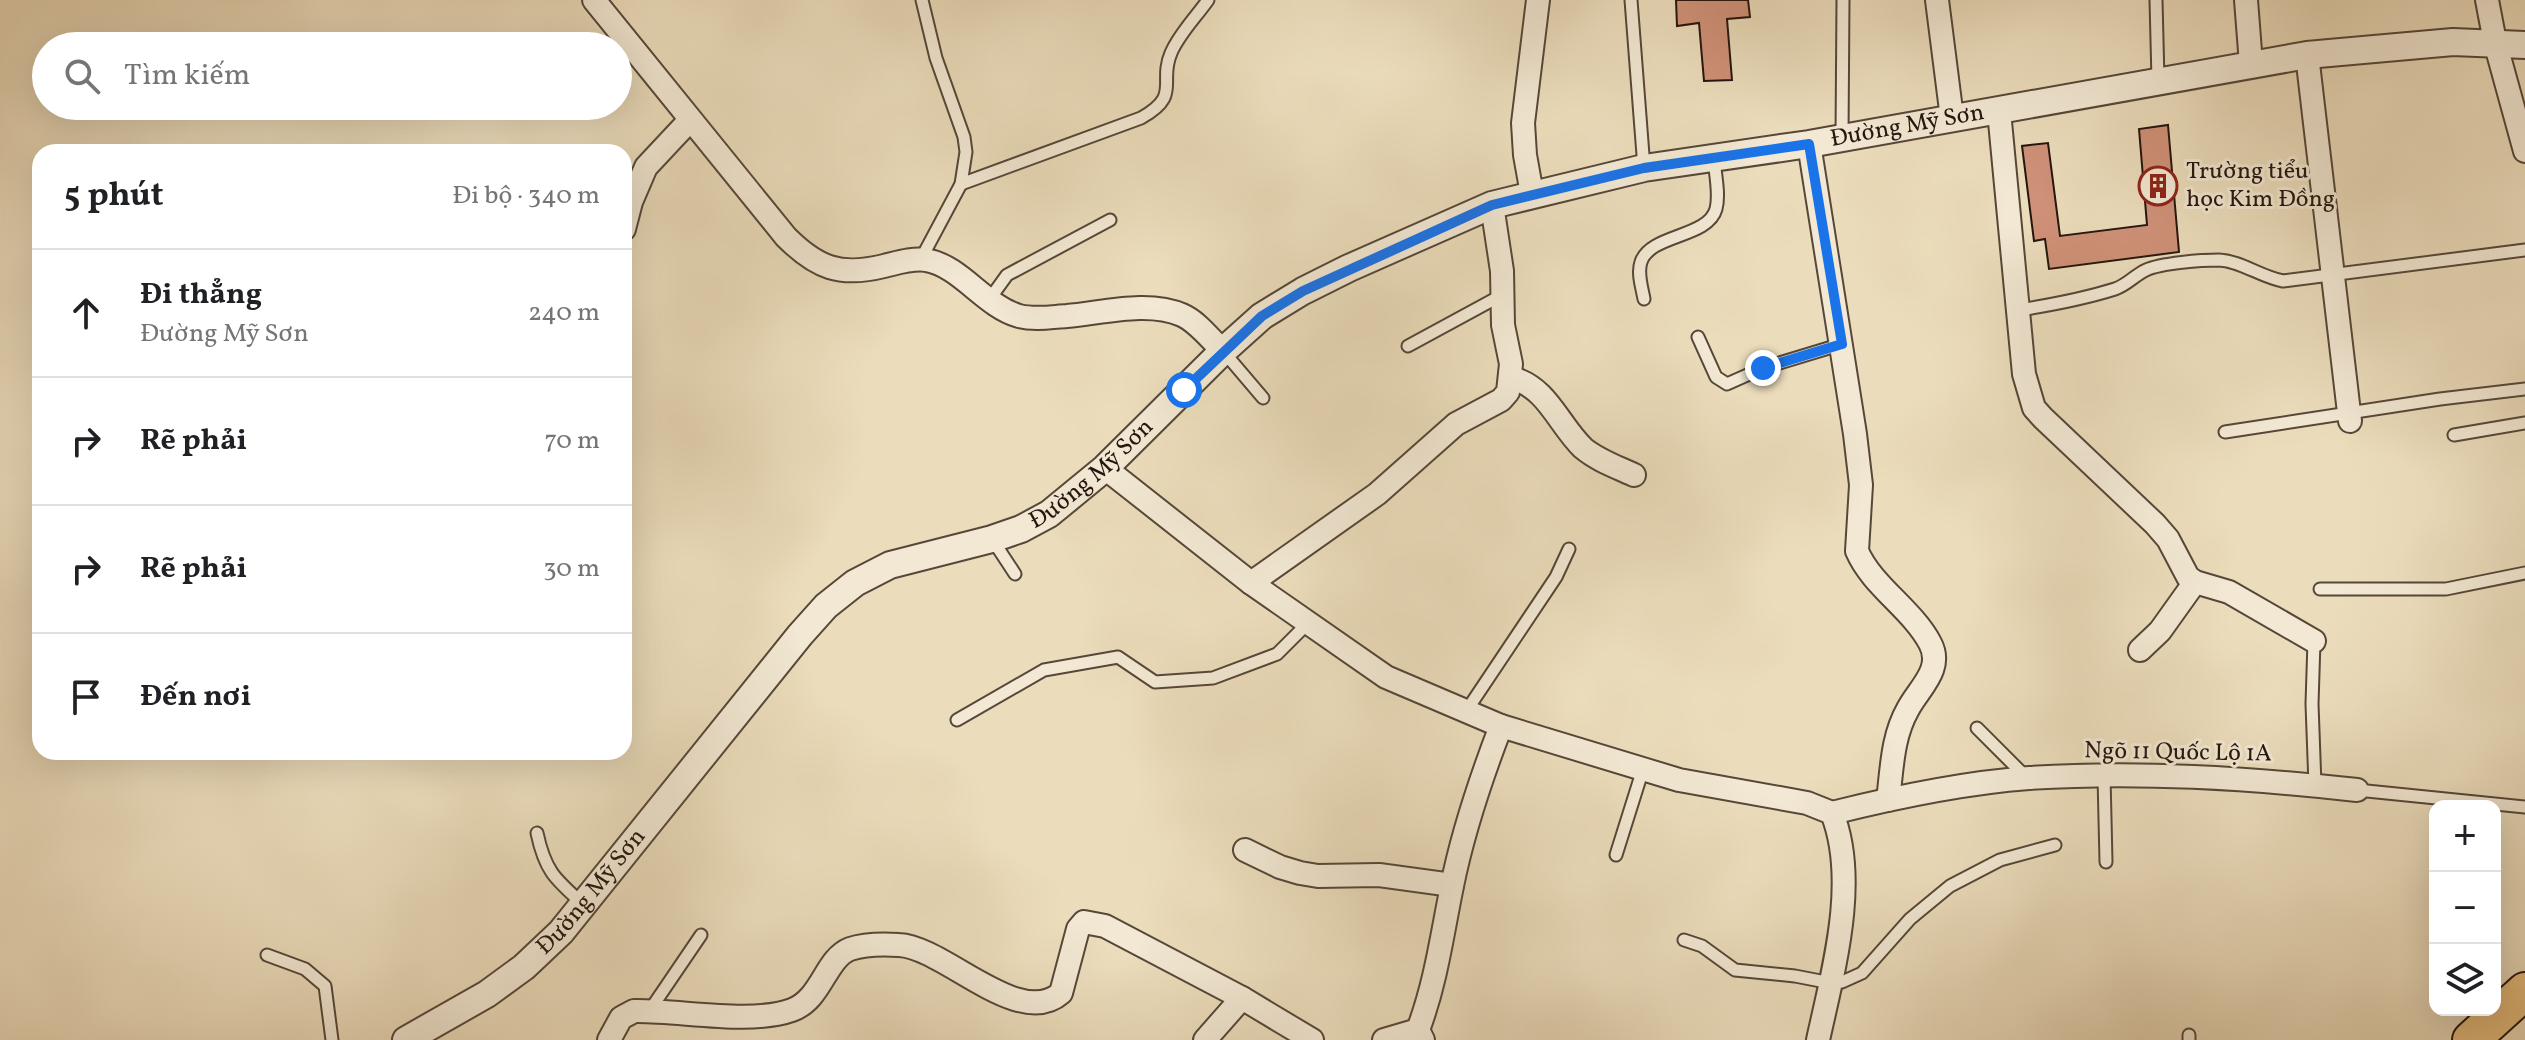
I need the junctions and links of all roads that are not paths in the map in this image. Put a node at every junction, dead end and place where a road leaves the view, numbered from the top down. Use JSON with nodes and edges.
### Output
{"nodes":[{"id":1,"x":594,"y":0,"type":"edge"},
{"id":2,"x":922,"y":0,"type":"edge"},
{"id":3,"x":1208,"y":0,"type":"edge"},
{"id":4,"x":1538,"y":0,"type":"edge"},
{"id":5,"x":1631,"y":0,"type":"edge"},
{"id":6,"x":1843,"y":0,"type":"edge"},
{"id":7,"x":1937,"y":0,"type":"edge"},
{"id":8,"x":2156,"y":0,"type":"edge"},
{"id":9,"x":2246,"y":0,"type":"edge"},
{"id":10,"x":2487,"y":0,"type":"edge"},
{"id":11,"x":620,"y":32,"type":"edge"},
{"id":12,"x":2495,"y":42,"type":"junction"},
{"id":13,"x":2525,"y":45,"type":"edge"},
{"id":14,"x":632,"y":48,"type":"edge"},
{"id":15,"x":2307,"y":55,"type":"junction"},
{"id":16,"x":2251,"y":64,"type":"junction"},
{"id":17,"x":2158,"y":80,"type":"junction"},
{"id":18,"x":1999,"y":111,"type":"junction"},
{"id":19,"x":1952,"y":118,"type":"junction"},
{"id":20,"x":690,"y":120,"type":"junction"},
{"id":21,"x":1842,"y":138,"type":"junction"},
{"id":22,"x":1809,"y":144,"type":"junction"},
{"id":23,"x":2525,"y":151,"type":"edge"},
{"id":24,"x":1714,"y":158,"type":"junction"},
{"id":25,"x":1644,"y":168,"type":"junction"},
{"id":26,"x":961,"y":184,"type":"junction"},
{"id":27,"x":1532,"y":194,"type":"junction"},
{"id":28,"x":632,"y":200,"type":"edge"},
{"id":29,"x":1492,"y":205,"type":"junction"},
{"id":30,"x":1110,"y":220,"type":"dead end"},
{"id":31,"x":2525,"y":250,"type":"edge"},
{"id":32,"x":921,"y":259,"type":"junction"},
{"id":33,"x":2332,"y":274,"type":"junction"},
{"id":34,"x":1502,"y":295,"type":"junction"},
{"id":35,"x":1644,"y":299,"type":"dead end"},
{"id":36,"x":989,"y":300,"type":"junction"},
{"id":37,"x":2019,"y":310,"type":"junction"},
{"id":38,"x":1698,"y":337,"type":"dead end"},
{"id":39,"x":1842,"y":344,"type":"junction"},
{"id":40,"x":1408,"y":346,"type":"dead end"},
{"id":41,"x":1223,"y":351,"type":"junction"},
{"id":42,"x":1512,"y":378,"type":"junction"},
{"id":43,"x":2525,"y":389,"type":"edge"},
{"id":44,"x":1263,"y":398,"type":"dead end"},
{"id":45,"x":2350,"y":417,"type":"junction"},
{"id":46,"x":2525,"y":423,"type":"edge"},
{"id":47,"x":2225,"y":432,"type":"dead end"},
{"id":48,"x":2454,"y":435,"type":"dead end"},
{"id":49,"x":1105,"y":468,"type":"junction"},
{"id":50,"x":1634,"y":475,"type":"dead end"},
{"id":51,"x":992,"y":539,"type":"junction"},
{"id":52,"x":1569,"y":549,"type":"dead end"},
{"id":53,"x":2525,"y":573,"type":"edge"},
{"id":54,"x":1015,"y":574,"type":"dead end"},
{"id":55,"x":2195,"y":582,"type":"junction"},
{"id":56,"x":1251,"y":583,"type":"junction"},
{"id":57,"x":2320,"y":589,"type":"dead end"},
{"id":58,"x":1307,"y":624,"type":"junction"},
{"id":59,"x":2314,"y":641,"type":"joint"},
{"id":60,"x":2140,"y":650,"type":"dead end"},
{"id":61,"x":1467,"y":710,"type":"junction"},
{"id":62,"x":957,"y":720,"type":"dead end"},
{"id":63,"x":1501,"y":726,"type":"junction"},
{"id":64,"x":1977,"y":728,"type":"dead end"},
{"id":65,"x":1643,"y":769,"type":"junction"},
{"id":66,"x":2104,"y":776,"type":"junction"},
{"id":67,"x":2028,"y":778,"type":"junction"},
{"id":68,"x":2315,"y":785,"type":"junction"},
{"id":69,"x":2357,"y":790,"type":"joint"},
{"id":70,"x":1888,"y":800,"type":"junction"},
{"id":71,"x":2525,"y":807,"type":"edge"},
{"id":72,"x":1832,"y":813,"type":"junction"},
{"id":73,"x":537,"y":833,"type":"dead end"},
{"id":74,"x":2055,"y":845,"type":"dead end"},
{"id":75,"x":1245,"y":850,"type":"dead end"},
{"id":76,"x":1616,"y":855,"type":"dead end"},
{"id":77,"x":2106,"y":862,"type":"dead end"},
{"id":78,"x":1452,"y":885,"type":"junction"},
{"id":79,"x":583,"y":905,"type":"junction"},
{"id":80,"x":701,"y":935,"type":"dead end"},
{"id":81,"x":1684,"y":940,"type":"dead end"},
{"id":82,"x":267,"y":955,"type":"dead end"},
{"id":83,"x":1831,"y":983,"type":"junction"},
{"id":84,"x":2525,"y":991,"type":"edge"},
{"id":85,"x":1242,"y":998,"type":"junction"},
{"id":86,"x":650,"y":1011,"type":"junction"},
{"id":87,"x":1421,"y":1035,"type":"edge"},
{"id":88,"x":332,"y":1040,"type":"edge"},
{"id":89,"x":406,"y":1040,"type":"edge"},
{"id":90,"x":609,"y":1040,"type":"edge"},
{"id":91,"x":1205,"y":1040,"type":"edge"},
{"id":92,"x":1312,"y":1040,"type":"edge"},
{"id":93,"x":1384,"y":1040,"type":"edge"},
{"id":94,"x":1818,"y":1040,"type":"edge"},
{"id":95,"x":2471,"y":1040,"type":"edge"}],
"edges":[{"from":1,"to":11,"type":"street"},
{"from":2,"to":26,"type":"lane"},
{"from":3,"to":26,"type":"lane"},
{"from":4,"to":27,"type":"street"},
{"from":5,"to":25,"type":"lane"},
{"from":6,"to":21,"type":"lane"},
{"from":7,"to":19,"type":"street"},
{"from":8,"to":17,"type":"lane"},
{"from":9,"to":16,"type":"street"},
{"from":10,"to":12,"type":"street"},
{"from":12,"to":13,"type":"street","name":"Đường Mỹ Sơn"},
{"from":12,"to":15,"type":"street","name":"Đường Mỹ Sơn"},
{"from":12,"to":23,"type":"street"},
{"from":14,"to":20,"type":"street"},
{"from":15,"to":16,"type":"street","name":"Đường Mỹ Sơn"},
{"from":15,"to":33,"type":"street"},
{"from":16,"to":17,"type":"street","name":"Đường Mỹ Sơn"},
{"from":17,"to":18,"type":"street","name":"Đường Mỹ Sơn"},
{"from":18,"to":19,"type":"street","name":"Đường Mỹ Sơn"},
{"from":18,"to":37,"type":"street"},
{"from":19,"to":21,"type":"street","name":"Đường Mỹ Sơn"},
{"from":20,"to":28,"type":"street"},
{"from":20,"to":32,"type":"street"},
{"from":21,"to":22,"type":"street","name":"Đường Mỹ Sơn"},
{"from":22,"to":24,"type":"street","name":"Đường Mỹ Sơn"},
{"from":22,"to":39,"type":"street"},
{"from":24,"to":25,"type":"street","name":"Đường Mỹ Sơn"},
{"from":24,"to":35,"type":"lane"},
{"from":25,"to":27,"type":"street","name":"Đường Mỹ Sơn"},
{"from":26,"to":32,"type":"lane"},
{"from":27,"to":29,"type":"street","name":"Đường Mỹ Sơn"},
{"from":29,"to":34,"type":"street"},
{"from":29,"to":41,"type":"street","name":"Đường Mỹ Sơn"},
{"from":30,"to":36,"type":"lane"},
{"from":31,"to":33,"type":"lane"},
{"from":32,"to":36,"type":"street"},
{"from":33,"to":37,"type":"lane"},
{"from":33,"to":45,"type":"street"},
{"from":34,"to":40,"type":"lane"},
{"from":34,"to":42,"type":"street"},
{"from":36,"to":41,"type":"street"},
{"from":37,"to":55,"type":"street"},
{"from":38,"to":39,"type":"lane"},
{"from":39,"to":70,"type":"street"},
{"from":41,"to":44,"type":"lane"},
{"from":41,"to":49,"type":"street","name":"Đường Mỹ Sơn"},
{"from":42,"to":50,"type":"street"},
{"from":42,"to":56,"type":"street"},
{"from":43,"to":45,"type":"lane"},
{"from":45,"to":47,"type":"lane"},
{"from":46,"to":48,"type":"lane"},
{"from":49,"to":51,"type":"street","name":"Đường Mỹ Sơn"},
{"from":49,"to":56,"type":"street"},
{"from":51,"to":54,"type":"lane"},
{"from":51,"to":79,"type":"street","name":"Đường Mỹ Sơn"},
{"from":52,"to":61,"type":"lane"},
{"from":53,"to":57,"type":"lane"},
{"from":55,"to":59,"type":"street"},
{"from":55,"to":60,"type":"street"},
{"from":56,"to":58,"type":"street"},
{"from":58,"to":61,"type":"street"},
{"from":58,"to":62,"type":"lane"},
{"from":59,"to":68,"type":"lane"},
{"from":61,"to":63,"type":"street"},
{"from":63,"to":65,"type":"street"},
{"from":63,"to":78,"type":"street"},
{"from":64,"to":67,"type":"lane"},
{"from":65,"to":72,"type":"street"},
{"from":65,"to":76,"type":"lane"},
{"from":66,"to":67,"type":"street","name":"Ngõ 11 Quốc Lộ 1A"},
{"from":66,"to":68,"type":"street","name":"Ngõ 11 Quốc Lộ 1A"},
{"from":66,"to":77,"type":"lane"},
{"from":67,"to":70,"type":"street","name":"Ngõ 11 Quốc Lộ 1A"},
{"from":68,"to":69,"type":"street","name":"Ngõ 11 Quốc Lộ 1A"},
{"from":69,"to":71,"type":"lane","name":"Ngõ 11 Quốc Lộ 1A"},
{"from":70,"to":72,"type":"street","name":"Ngõ 11 Quốc Lộ 1A"},
{"from":72,"to":83,"type":"street"},
{"from":73,"to":79,"type":"lane"},
{"from":74,"to":83,"type":"lane"},
{"from":75,"to":78,"type":"street"},
{"from":78,"to":87,"type":"street"},
{"from":79,"to":89,"type":"street","name":"Đường Mỹ Sơn"},
{"from":80,"to":86,"type":"lane"},
{"from":81,"to":83,"type":"lane"},
{"from":82,"to":88,"type":"lane"},
{"from":83,"to":94,"type":"street"},
{"from":84,"to":95,"type":"highway"},
{"from":85,"to":86,"type":"street"},
{"from":85,"to":91,"type":"street"},
{"from":85,"to":92,"type":"street"},
{"from":86,"to":90,"type":"street"},
{"from":87,"to":93,"type":"street"}]}
